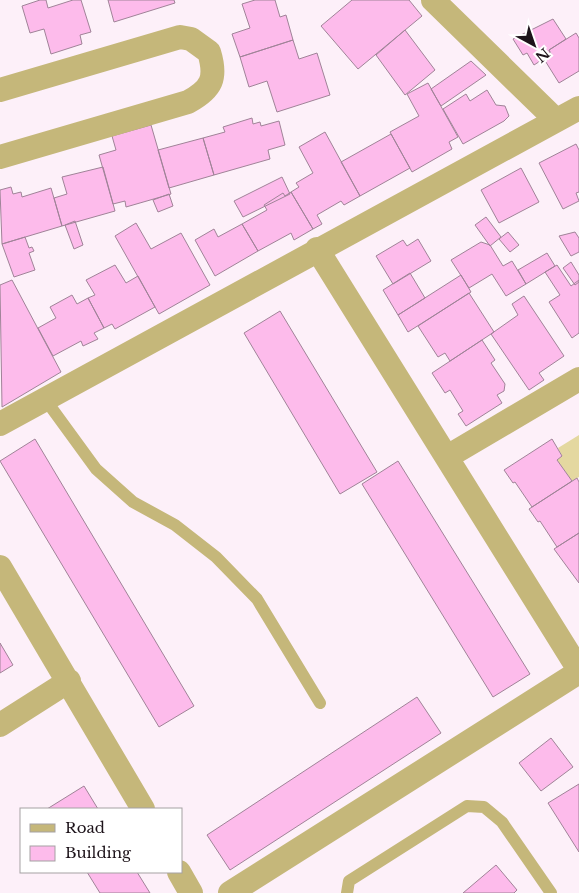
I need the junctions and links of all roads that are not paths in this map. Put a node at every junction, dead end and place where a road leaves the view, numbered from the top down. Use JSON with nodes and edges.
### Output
{"nodes":[{"id":1,"x":433,"y":0,"type":"edge"},
{"id":2,"x":0,"y":90,"type":"edge"},
{"id":3,"x":579,"y":108,"type":"edge"},
{"id":4,"x":556,"y":120,"type":"junction"},
{"id":5,"x":0,"y":156,"type":"edge"},
{"id":6,"x":317,"y":249,"type":"junction"},
{"id":7,"x":579,"y":379,"type":"edge"},
{"id":8,"x":45,"y":399,"type":"junction"},
{"id":9,"x":0,"y":424,"type":"edge"},
{"id":10,"x":447,"y":457,"type":"junction"},
{"id":11,"x":0,"y":568,"type":"edge"},
{"id":12,"x":579,"y":671,"type":"edge"},
{"id":13,"x":69,"y":681,"type":"junction"},
{"id":14,"x":320,"y":703,"type":"dead end"},
{"id":15,"x":0,"y":725,"type":"edge"},
{"id":16,"x":142,"y":808,"type":"edge"},
{"id":17,"x":180,"y":873,"type":"edge"},
{"id":18,"x":191,"y":893,"type":"edge"},
{"id":19,"x":230,"y":893,"type":"edge"},
{"id":20,"x":347,"y":893,"type":"edge"},
{"id":21,"x":551,"y":893,"type":"edge"}],
"edges":[{"from":1,"to":4,"type":"street"},
{"from":2,"to":5,"type":"street"},
{"from":3,"to":4,"type":"street"},
{"from":4,"to":6,"type":"street"},
{"from":6,"to":8,"type":"street"},
{"from":6,"to":10,"type":"street"},
{"from":7,"to":10,"type":"street"},
{"from":8,"to":9,"type":"street"},
{"from":8,"to":14,"type":"lane"},
{"from":10,"to":12,"type":"street"},
{"from":11,"to":13,"type":"street"},
{"from":12,"to":19,"type":"street"},
{"from":13,"to":15,"type":"street"},
{"from":13,"to":16,"type":"street"},
{"from":17,"to":18,"type":"street"},
{"from":20,"to":21,"type":"lane"}]}
